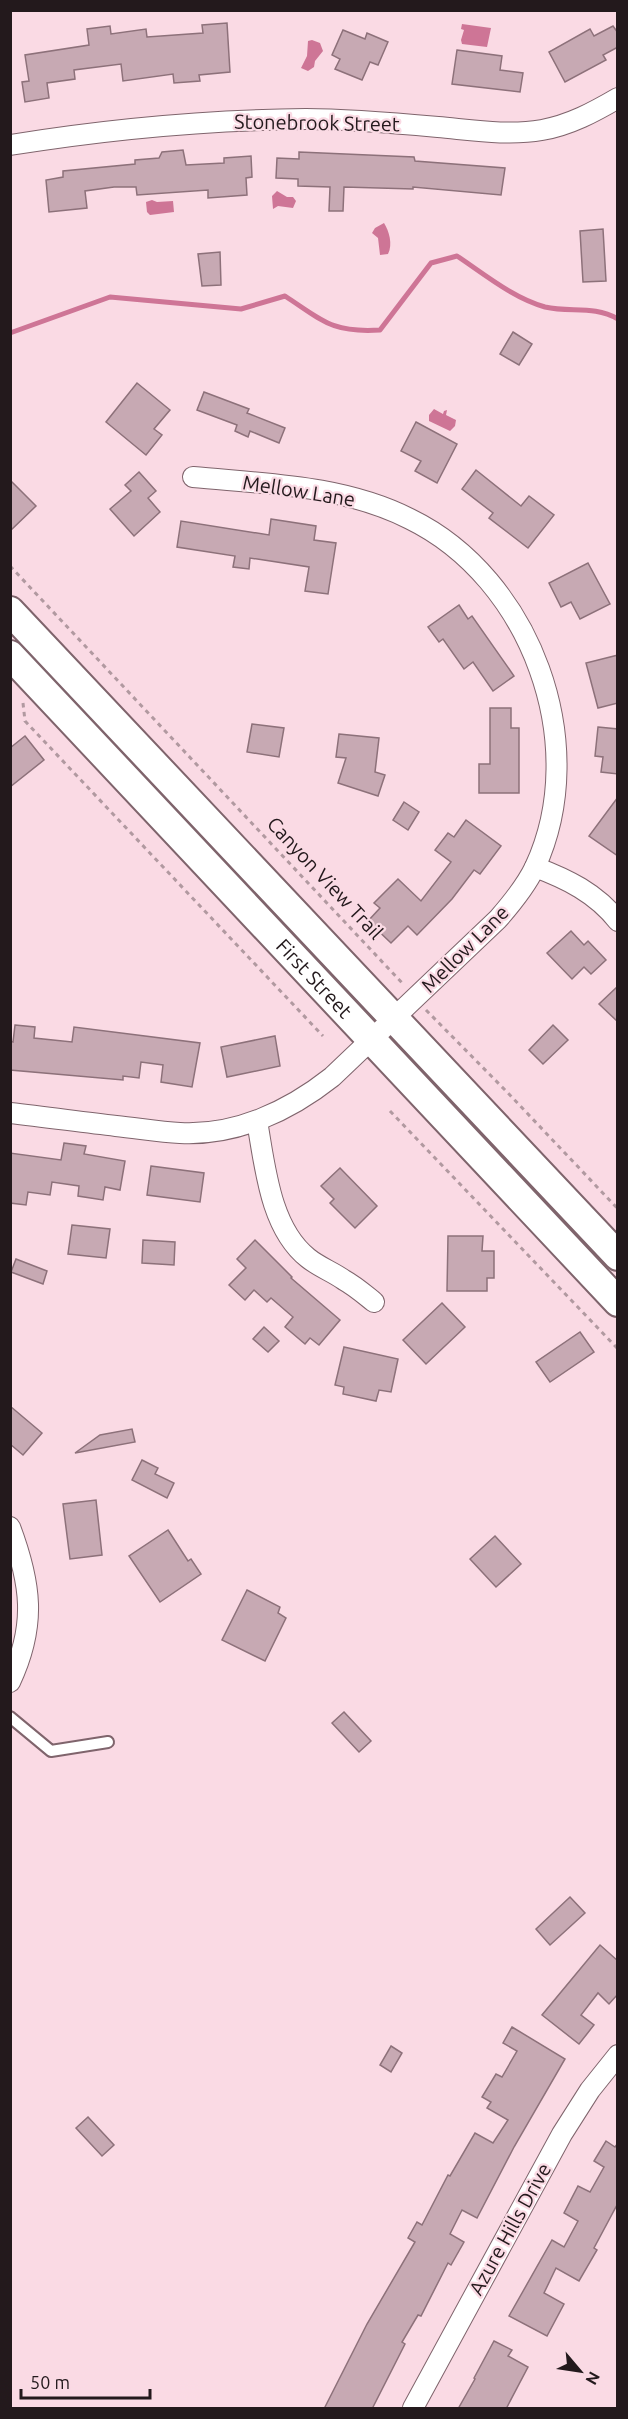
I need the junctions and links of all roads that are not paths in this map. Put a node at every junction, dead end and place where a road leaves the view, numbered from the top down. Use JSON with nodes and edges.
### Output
{"nodes":[{"id":1,"x":618,"y":98,"type":"edge"},
{"id":2,"x":10,"y":145,"type":"edge"},
{"id":3,"x":193,"y":477,"type":"dead end"},
{"id":4,"x":10,"y":611,"type":"edge"},
{"id":5,"x":40,"y":642,"type":"junction"},
{"id":6,"x":13,"y":662,"type":"edge"},
{"id":7,"x":535,"y":867,"type":"junction"},
{"id":8,"x":618,"y":921,"type":"edge"},
{"id":9,"x":394,"y":1018,"type":"junction"},
{"id":10,"x":371,"y":1040,"type":"junction"},
{"id":11,"x":10,"y":1113,"type":"edge"},
{"id":12,"x":257,"y":1121,"type":"junction"},
{"id":13,"x":618,"y":1256,"type":"edge"},
{"id":14,"x":374,"y":1302,"type":"dead end"},
{"id":15,"x":618,"y":1302,"type":"edge"},
{"id":16,"x":10,"y":1527,"type":"edge"},
{"id":17,"x":10,"y":1682,"type":"edge"},
{"id":18,"x":10,"y":1717,"type":"edge"},
{"id":19,"x":108,"y":1742,"type":"dead end"},
{"id":20,"x":618,"y":2055,"type":"edge"},
{"id":21,"x":413,"y":2409,"type":"edge"}],
"edges":[{"from":1,"to":2,"type":"street","name":"Stonebrook Street"},
{"from":3,"to":7,"type":"street","name":"Mellow Lane"},
{"from":4,"to":5,"type":"main road","name":"First Street"},
{"from":5,"to":6,"type":"street"},
{"from":5,"to":9,"type":"main road","name":"First Street"},
{"from":6,"to":10,"type":"main road","name":"First Street"},
{"from":7,"to":8,"type":"street"},
{"from":7,"to":9,"type":"street","name":"Mellow Lane"},
{"from":9,"to":10,"type":"street","name":"Mellow Lane"},
{"from":9,"to":13,"type":"main road","name":"First Street"},
{"from":10,"to":12,"type":"street","name":"Mellow Lane"},
{"from":10,"to":15,"type":"main road","name":"First Street"},
{"from":11,"to":12,"type":"street","name":"Mellow Lane"},
{"from":12,"to":14,"type":"street"},
{"from":16,"to":17,"type":"street"},
{"from":18,"to":19,"type":"lane"},
{"from":20,"to":21,"type":"street","name":"Azure Hills Drive"}]}
